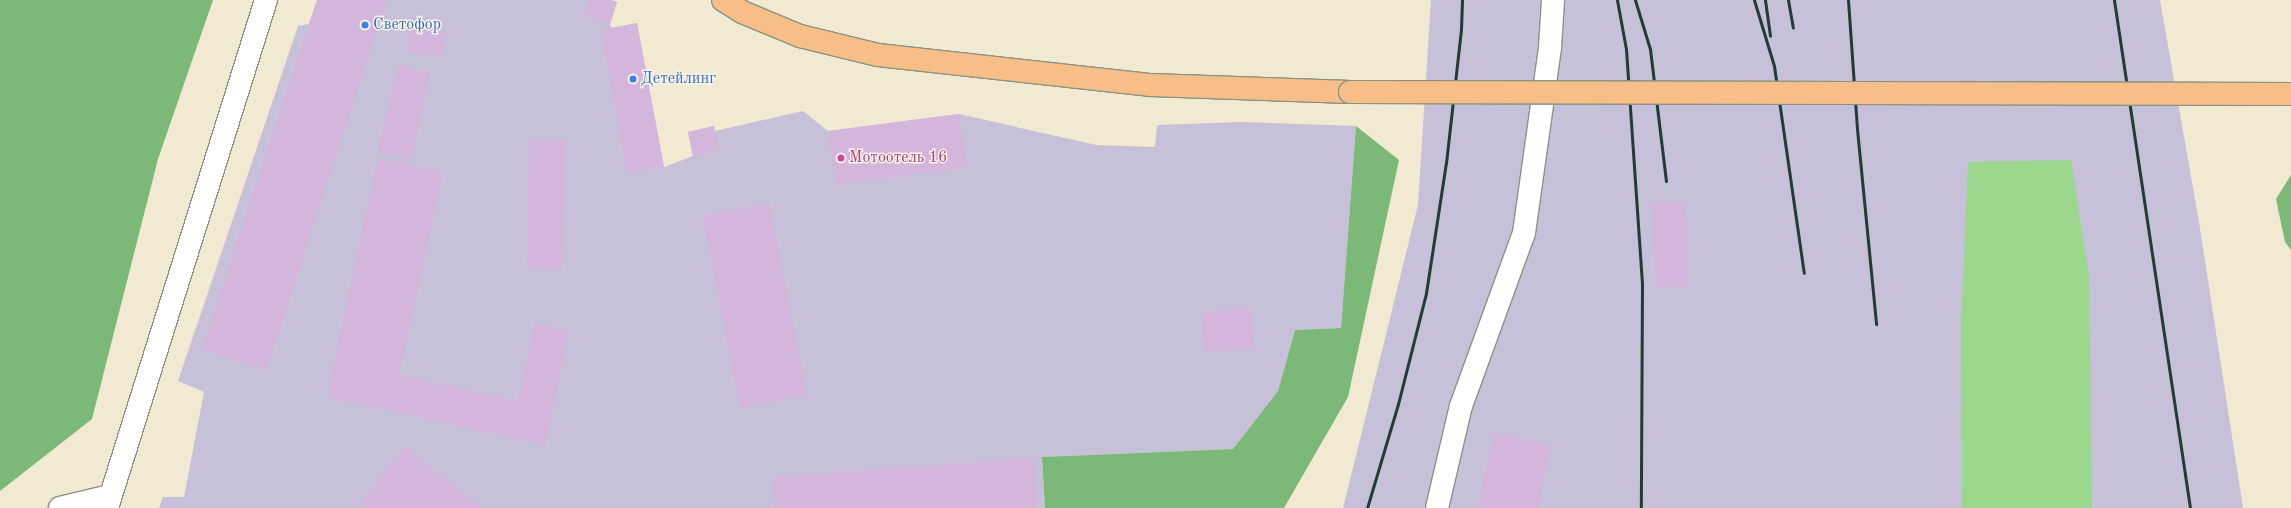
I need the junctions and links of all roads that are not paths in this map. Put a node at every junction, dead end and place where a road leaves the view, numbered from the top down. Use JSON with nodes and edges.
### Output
{"nodes":[{"id":1,"x":266,"y":0,"type":"edge"},
{"id":2,"x":723,"y":0,"type":"edge"},
{"id":3,"x":1553,"y":0,"type":"edge"},
{"id":4,"x":2291,"y":94,"type":"edge"},
{"id":5,"x":108,"y":502,"type":"edge"},
{"id":6,"x":60,"y":508,"type":"edge"},
{"id":7,"x":1437,"y":508,"type":"edge"}],
"edges":[{"from":1,"to":5,"type":"street"},
{"from":2,"to":4,"type":"main road","bridge":true},
{"from":3,"to":7,"type":"street"},
{"from":5,"to":6,"type":"street"}]}
